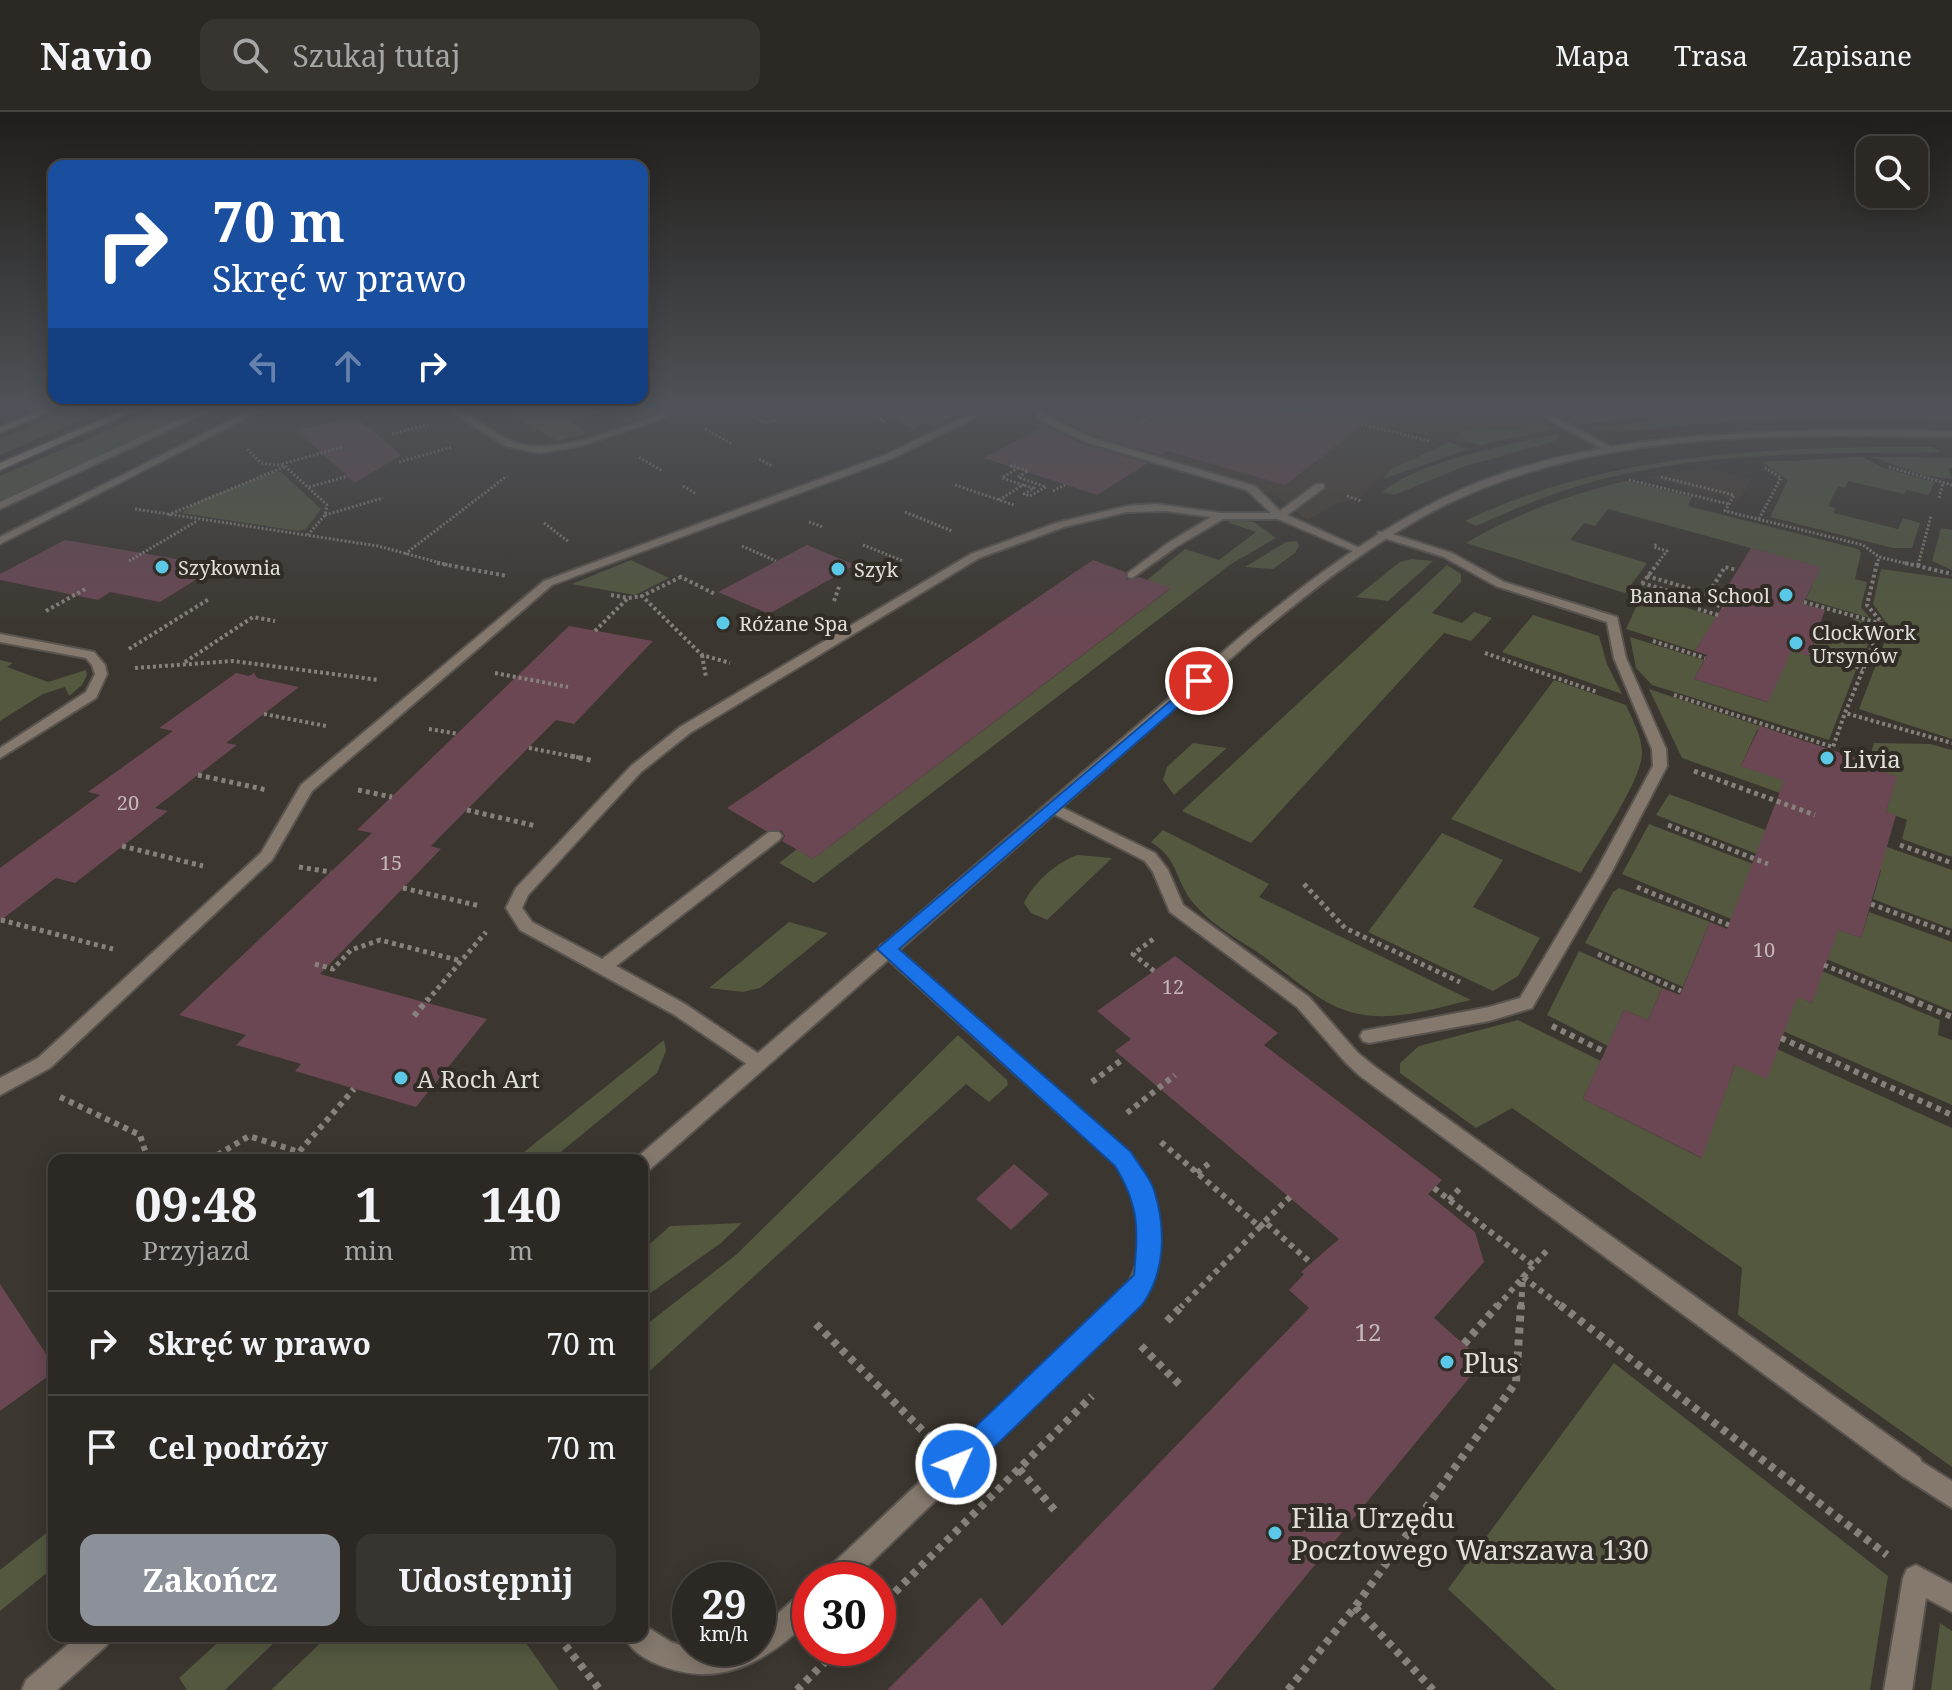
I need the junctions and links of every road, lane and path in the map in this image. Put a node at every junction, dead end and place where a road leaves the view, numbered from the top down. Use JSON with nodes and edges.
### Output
{"nodes":[{"id":1,"x":1943,"y":483,"type":"edge"},
{"id":2,"x":48,"y":484,"type":"edge"},
{"id":3,"x":112,"y":484,"type":"edge"},
{"id":4,"x":239,"y":484,"type":"edge"},
{"id":5,"x":303,"y":484,"type":"edge"},
{"id":6,"x":323,"y":484,"type":"edge"},
{"id":7,"x":496,"y":484,"type":"edge"},
{"id":8,"x":816,"y":484,"type":"edge"},
{"id":9,"x":1019,"y":484,"type":"edge"},
{"id":10,"x":1037,"y":484,"type":"edge"},
{"id":11,"x":1236,"y":484,"type":"edge"},
{"id":12,"x":1490,"y":484,"type":"edge"},
{"id":13,"x":1643,"y":484,"type":"edge"},
{"id":14,"x":1687,"y":484,"type":"edge"},
{"id":15,"x":1778,"y":484,"type":"edge"},
{"id":16,"x":955,"y":485,"type":"dead end"},
{"id":17,"x":1023,"y":485,"type":"junction"},
{"id":18,"x":683,"y":486,"type":"dead end"},
{"id":19,"x":1320,"y":486,"type":"dead end"},
{"id":20,"x":308,"y":488,"type":"junction"},
{"id":21,"x":692,"y":492,"type":"dead end"},
{"id":22,"x":383,"y":498,"type":"dead end"},
{"id":23,"x":1939,"y":498,"type":"dead end"},
{"id":24,"x":80,"y":500,"type":"junction"},
{"id":25,"x":999,"y":500,"type":"junction"},
{"id":26,"x":1729,"y":504,"type":"junction"},
{"id":27,"x":0,"y":506,"type":"edge"},
{"id":28,"x":1023,"y":509,"type":"dead end"},
{"id":29,"x":905,"y":512,"type":"dead end"},
{"id":30,"x":168,"y":515,"type":"junction"},
{"id":31,"x":325,"y":515,"type":"junction"},
{"id":32,"x":1221,"y":516,"type":"junction"},
{"id":33,"x":1280,"y":516,"type":"junction"},
{"id":34,"x":1931,"y":516,"type":"dead end"},
{"id":35,"x":1759,"y":519,"type":"junction"},
{"id":36,"x":197,"y":520,"type":"junction"},
{"id":37,"x":929,"y":522,"type":"dead end"},
{"id":38,"x":1382,"y":534,"type":"junction"},
{"id":39,"x":307,"y":536,"type":"junction"},
{"id":40,"x":0,"y":541,"type":"edge"},
{"id":41,"x":1656,"y":544,"type":"dead end"},
{"id":42,"x":863,"y":545,"type":"dead end"},
{"id":43,"x":1359,"y":550,"type":"junction"},
{"id":44,"x":405,"y":554,"type":"junction"},
{"id":45,"x":889,"y":555,"type":"dead end"},
{"id":46,"x":1879,"y":557,"type":"junction"},
{"id":47,"x":129,"y":561,"type":"dead end"},
{"id":48,"x":1918,"y":566,"type":"junction"},
{"id":49,"x":1737,"y":570,"type":"dead end"},
{"id":50,"x":1952,"y":574,"type":"edge"},
{"id":51,"x":1132,"y":575,"type":"dead end"},
{"id":52,"x":1647,"y":576,"type":"junction"},
{"id":53,"x":681,"y":577,"type":"dead end"},
{"id":54,"x":548,"y":583,"type":"junction"},
{"id":55,"x":1642,"y":583,"type":"junction"},
{"id":56,"x":87,"y":588,"type":"dead end"},
{"id":57,"x":1636,"y":590,"type":"junction"},
{"id":58,"x":642,"y":596,"type":"junction"},
{"id":59,"x":70,"y":597,"type":"dead end"},
{"id":60,"x":628,"y":598,"type":"junction"},
{"id":61,"x":1661,"y":598,"type":"dead end"},
{"id":62,"x":209,"y":599,"type":"dead end"},
{"id":63,"x":1804,"y":602,"type":"dead end"},
{"id":64,"x":1723,"y":607,"type":"dead end"},
{"id":65,"x":1698,"y":609,"type":"dead end"},
{"id":66,"x":1718,"y":615,"type":"dead end"},
{"id":67,"x":275,"y":621,"type":"dead end"},
{"id":68,"x":1882,"y":624,"type":"junction"},
{"id":69,"x":1614,"y":625,"type":"junction"},
{"id":70,"x":595,"y":631,"type":"dead end"},
{"id":71,"x":0,"y":638,"type":"edge"},
{"id":72,"x":1810,"y":652,"type":"dead end"},
{"id":73,"x":1485,"y":653,"type":"dead end"},
{"id":74,"x":1705,"y":658,"type":"dead end"},
{"id":75,"x":184,"y":662,"type":"junction"},
{"id":76,"x":795,"y":664,"type":"junction"},
{"id":77,"x":451,"y":665,"type":"junction"},
{"id":78,"x":1863,"y":669,"type":"junction"},
{"id":79,"x":102,"y":670,"type":"junction"},
{"id":80,"x":1630,"y":681,"type":"junction"},
{"id":81,"x":424,"y":687,"type":"junction"},
{"id":82,"x":568,"y":687,"type":"dead end"},
{"id":83,"x":1594,"y":691,"type":"dead end"},
{"id":84,"x":1845,"y":713,"type":"junction"},
{"id":85,"x":264,"y":714,"type":"dead end"},
{"id":86,"x":312,"y":724,"type":"dead end"},
{"id":87,"x":1952,"y":743,"type":"edge"},
{"id":88,"x":529,"y":748,"type":"dead end"},
{"id":89,"x":0,"y":754,"type":"edge"},
{"id":90,"x":572,"y":756,"type":"dead end"},
{"id":91,"x":1659,"y":758,"type":"junction"},
{"id":92,"x":198,"y":775,"type":"dead end"},
{"id":93,"x":247,"y":785,"type":"dead end"},
{"id":94,"x":1053,"y":808,"type":"junction"},
{"id":95,"x":467,"y":810,"type":"dead end"},
{"id":96,"x":1634,"y":812,"type":"junction"},
{"id":97,"x":1815,"y":815,"type":"dead end"},
{"id":98,"x":520,"y":822,"type":"dead end"},
{"id":99,"x":774,"y":836,"type":"dead end"},
{"id":100,"x":1900,"y":845,"type":"dead end"},
{"id":101,"x":122,"y":846,"type":"dead end"},
{"id":102,"x":163,"y":857,"type":"dead end"},
{"id":103,"x":1952,"y":863,"type":"edge"},
{"id":104,"x":1768,"y":864,"type":"dead end"},
{"id":105,"x":1603,"y":873,"type":"junction"},
{"id":106,"x":1304,"y":884,"type":"dead end"},
{"id":107,"x":403,"y":888,"type":"dead end"},
{"id":108,"x":458,"y":901,"type":"dead end"},
{"id":109,"x":1871,"y":904,"type":"dead end"},
{"id":110,"x":519,"y":914,"type":"junction"},
{"id":111,"x":1,"y":920,"type":"edge"},
{"id":112,"x":1729,"y":925,"type":"dead end"},
{"id":113,"x":1165,"y":931,"type":"dead end"},
{"id":114,"x":1952,"y":934,"type":"edge"},
{"id":115,"x":1564,"y":939,"type":"junction"},
{"id":116,"x":887,"y":949,"type":"junction"},
{"id":117,"x":1397,"y":953,"type":"dead end"},
{"id":118,"x":155,"y":960,"type":"junction"},
{"id":119,"x":461,"y":961,"type":"junction"},
{"id":120,"x":315,"y":964,"type":"dead end"},
{"id":121,"x":1824,"y":965,"type":"dead end"},
{"id":122,"x":603,"y":967,"type":"junction"},
{"id":123,"x":1154,"y":971,"type":"dead end"},
{"id":124,"x":1681,"y":991,"type":"dead end"},
{"id":125,"x":414,"y":1016,"type":"dead end"},
{"id":126,"x":1952,"y":1017,"type":"edge"},
{"id":127,"x":1369,"y":1036,"type":"dead end"},
{"id":128,"x":1781,"y":1038,"type":"dead end"},
{"id":129,"x":1123,"y":1059,"type":"dead end"},
{"id":130,"x":759,"y":1063,"type":"junction"},
{"id":131,"x":1175,"y":1075,"type":"dead end"},
{"id":132,"x":20,"y":1078,"type":"junction"},
{"id":133,"x":1091,"y":1083,"type":"dead end"},
{"id":134,"x":0,"y":1087,"type":"edge"},
{"id":135,"x":354,"y":1089,"type":"dead end"},
{"id":136,"x":1127,"y":1113,"type":"dead end"},
{"id":137,"x":1952,"y":1115,"type":"edge"},
{"id":138,"x":146,"y":1154,"type":"edge"},
{"id":139,"x":219,"y":1154,"type":"edge"},
{"id":140,"x":648,"y":1159,"type":"edge"},
{"id":141,"x":1212,"y":1161,"type":"dead end"},
{"id":142,"x":1197,"y":1173,"type":"dead end"},
{"id":143,"x":1468,"y":1180,"type":"dead end"},
{"id":144,"x":1434,"y":1188,"type":"dead end"},
{"id":145,"x":1290,"y":1197,"type":"dead end"},
{"id":146,"x":1449,"y":1200,"type":"junction"},
{"id":147,"x":1572,"y":1219,"type":"junction"},
{"id":148,"x":1311,"y":1263,"type":"dead end"},
{"id":149,"x":1533,"y":1265,"type":"junction"},
{"id":150,"x":1523,"y":1277,"type":"junction"},
{"id":151,"x":816,"y":1324,"type":"dead end"},
{"id":152,"x":1464,"y":1344,"type":"dead end"},
{"id":153,"x":1141,"y":1346,"type":"dead end"},
{"id":154,"x":1182,"y":1387,"type":"dead end"},
{"id":155,"x":956,"y":1464,"type":"junction"},
{"id":156,"x":1019,"y":1469,"type":"dead end"},
{"id":157,"x":1952,"y":1496,"type":"edge"},
{"id":158,"x":988,"y":1499,"type":"dead end"},
{"id":159,"x":1058,"y":1514,"type":"dead end"},
{"id":160,"x":853,"y":1562,"type":"edge"},
{"id":161,"x":1916,"y":1578,"type":"junction"},
{"id":162,"x":1952,"y":1599,"type":"edge"},
{"id":163,"x":1355,"y":1607,"type":"junction"},
{"id":164,"x":792,"y":1619,"type":"edge"},
{"id":165,"x":776,"y":1634,"type":"edge"},
{"id":166,"x":91,"y":1642,"type":"edge"},
{"id":167,"x":563,"y":1642,"type":"edge"},
{"id":168,"x":647,"y":1642,"type":"edge"},
{"id":169,"x":672,"y":1659,"type":"edge"},
{"id":170,"x":821,"y":1666,"type":"edge"},
{"id":171,"x":36,"y":1690,"type":"edge"},
{"id":172,"x":600,"y":1690,"type":"edge"},
{"id":173,"x":797,"y":1690,"type":"edge"},
{"id":174,"x":1288,"y":1690,"type":"edge"},
{"id":175,"x":1433,"y":1690,"type":"edge"},
{"id":176,"x":1898,"y":1690,"type":"edge"}],
"edges":[{"from":1,"to":23,"type":"path"},
{"from":2,"to":27,"type":"street"},
{"from":3,"to":24,"type":"street"},
{"from":4,"to":30,"type":"path"},
{"from":5,"to":20,"type":"path"},
{"from":6,"to":20,"type":"path"},
{"from":7,"to":44,"type":"path"},
{"from":8,"to":54,"type":"street"},
{"from":9,"to":17,"type":"path"},
{"from":10,"to":17,"type":"path"},
{"from":11,"to":33,"type":"street"},
{"from":12,"to":38,"type":"street"},
{"from":13,"to":26,"type":"path"},
{"from":14,"to":26,"type":"path"},
{"from":15,"to":35,"type":"path"},
{"from":16,"to":25,"type":"path"},
{"from":17,"to":25,"type":"path"},
{"from":18,"to":21,"type":"path"},
{"from":19,"to":33,"type":"street"},
{"from":20,"to":31,"type":"path"},
{"from":22,"to":31,"type":"path"},
{"from":24,"to":30,"type":"path"},
{"from":24,"to":40,"type":"street"},
{"from":25,"to":28,"type":"path"},
{"from":26,"to":35,"type":"path"},
{"from":29,"to":37,"type":"path"},
{"from":30,"to":36,"type":"path"},
{"from":31,"to":39,"type":"path"},
{"from":32,"to":33,"type":"street"},
{"from":32,"to":51,"type":"street"},
{"from":32,"to":76,"type":"street"},
{"from":33,"to":43,"type":"street"},
{"from":34,"to":48,"type":"path"},
{"from":35,"to":46,"type":"path"},
{"from":36,"to":39,"type":"path"},
{"from":36,"to":47,"type":"path"},
{"from":38,"to":43,"type":"street"},
{"from":38,"to":69,"type":"street"},
{"from":39,"to":44,"type":"path"},
{"from":41,"to":52,"type":"path"},
{"from":42,"to":45,"type":"path"},
{"from":43,"to":94,"type":"street"},
{"from":44,"to":54,"type":"path"},
{"from":46,"to":48,"type":"path"},
{"from":46,"to":68,"type":"path"},
{"from":48,"to":50,"type":"path"},
{"from":49,"to":52,"type":"path"},
{"from":52,"to":55,"type":"path"},
{"from":53,"to":58,"type":"path"},
{"from":54,"to":60,"type":"path"},
{"from":54,"to":77,"type":"street"},
{"from":55,"to":57,"type":"path"},
{"from":55,"to":64,"type":"path"},
{"from":56,"to":59,"type":"path"},
{"from":57,"to":61,"type":"path"},
{"from":57,"to":69,"type":"path"},
{"from":58,"to":60,"type":"path"},
{"from":58,"to":76,"type":"path"},
{"from":60,"to":70,"type":"path"},
{"from":62,"to":79,"type":"path"},
{"from":63,"to":68,"type":"path"},
{"from":65,"to":66,"type":"path"},
{"from":67,"to":75,"type":"path"},
{"from":68,"to":78,"type":"path"},
{"from":69,"to":74,"type":"path"},
{"from":69,"to":80,"type":"street"},
{"from":71,"to":79,"type":"street"},
{"from":72,"to":78,"type":"path"},
{"from":73,"to":83,"type":"path"},
{"from":75,"to":79,"type":"path"},
{"from":75,"to":81,"type":"path"},
{"from":76,"to":110,"type":"street"},
{"from":77,"to":81,"type":"street"},
{"from":77,"to":82,"type":"path"},
{"from":78,"to":84,"type":"path"},
{"from":79,"to":89,"type":"street"},
{"from":80,"to":84,"type":"path"},
{"from":80,"to":91,"type":"street"},
{"from":81,"to":118,"type":"street"},
{"from":84,"to":87,"type":"path"},
{"from":85,"to":86,"type":"path"},
{"from":88,"to":90,"type":"path"},
{"from":91,"to":96,"type":"street"},
{"from":91,"to":97,"type":"path"},
{"from":92,"to":93,"type":"path"},
{"from":94,"to":116,"type":"street"},
{"from":94,"to":147,"type":"street"},
{"from":95,"to":98,"type":"path"},
{"from":96,"to":104,"type":"path"},
{"from":96,"to":105,"type":"street"},
{"from":99,"to":122,"type":"street"},
{"from":100,"to":103,"type":"path"},
{"from":101,"to":102,"type":"path"},
{"from":105,"to":112,"type":"path"},
{"from":105,"to":115,"type":"street"},
{"from":106,"to":117,"type":"path"},
{"from":107,"to":108,"type":"path"},
{"from":109,"to":114,"type":"path"},
{"from":110,"to":119,"type":"path"},
{"from":110,"to":122,"type":"street"},
{"from":111,"to":118,"type":"path"},
{"from":113,"to":123,"type":"path"},
{"from":115,"to":124,"type":"path"},
{"from":115,"to":127,"type":"street"},
{"from":116,"to":130,"type":"street"},
{"from":116,"to":155,"type":"street"},
{"from":118,"to":132,"type":"street"},
{"from":119,"to":120,"type":"path"},
{"from":119,"to":125,"type":"path"},
{"from":121,"to":126,"type":"path"},
{"from":122,"to":130,"type":"street"},
{"from":128,"to":137,"type":"path"},
{"from":129,"to":133,"type":"path"},
{"from":130,"to":140,"type":"street"},
{"from":131,"to":136,"type":"path"},
{"from":132,"to":134,"type":"street"},
{"from":132,"to":138,"type":"path"},
{"from":135,"to":139,"type":"path"},
{"from":141,"to":142,"type":"path"},
{"from":143,"to":146,"type":"path"},
{"from":144,"to":146,"type":"path"},
{"from":145,"to":148,"type":"path"},
{"from":146,"to":149,"type":"path"},
{"from":147,"to":149,"type":"path"},
{"from":147,"to":157,"type":"street"},
{"from":149,"to":150,"type":"path"},
{"from":150,"to":152,"type":"path"},
{"from":150,"to":161,"type":"path"},
{"from":150,"to":163,"type":"path"},
{"from":151,"to":155,"type":"path"},
{"from":153,"to":154,"type":"path"},
{"from":155,"to":158,"type":"path"},
{"from":155,"to":160,"type":"street"},
{"from":156,"to":159,"type":"path"},
{"from":161,"to":162,"type":"street"},
{"from":161,"to":176,"type":"street"},
{"from":163,"to":174,"type":"path"},
{"from":163,"to":175,"type":"path"},
{"from":164,"to":165,"type":"street"},
{"from":166,"to":171,"type":"street"},
{"from":167,"to":172,"type":"path"},
{"from":168,"to":169,"type":"street"},
{"from":170,"to":173,"type":"path"}]}
